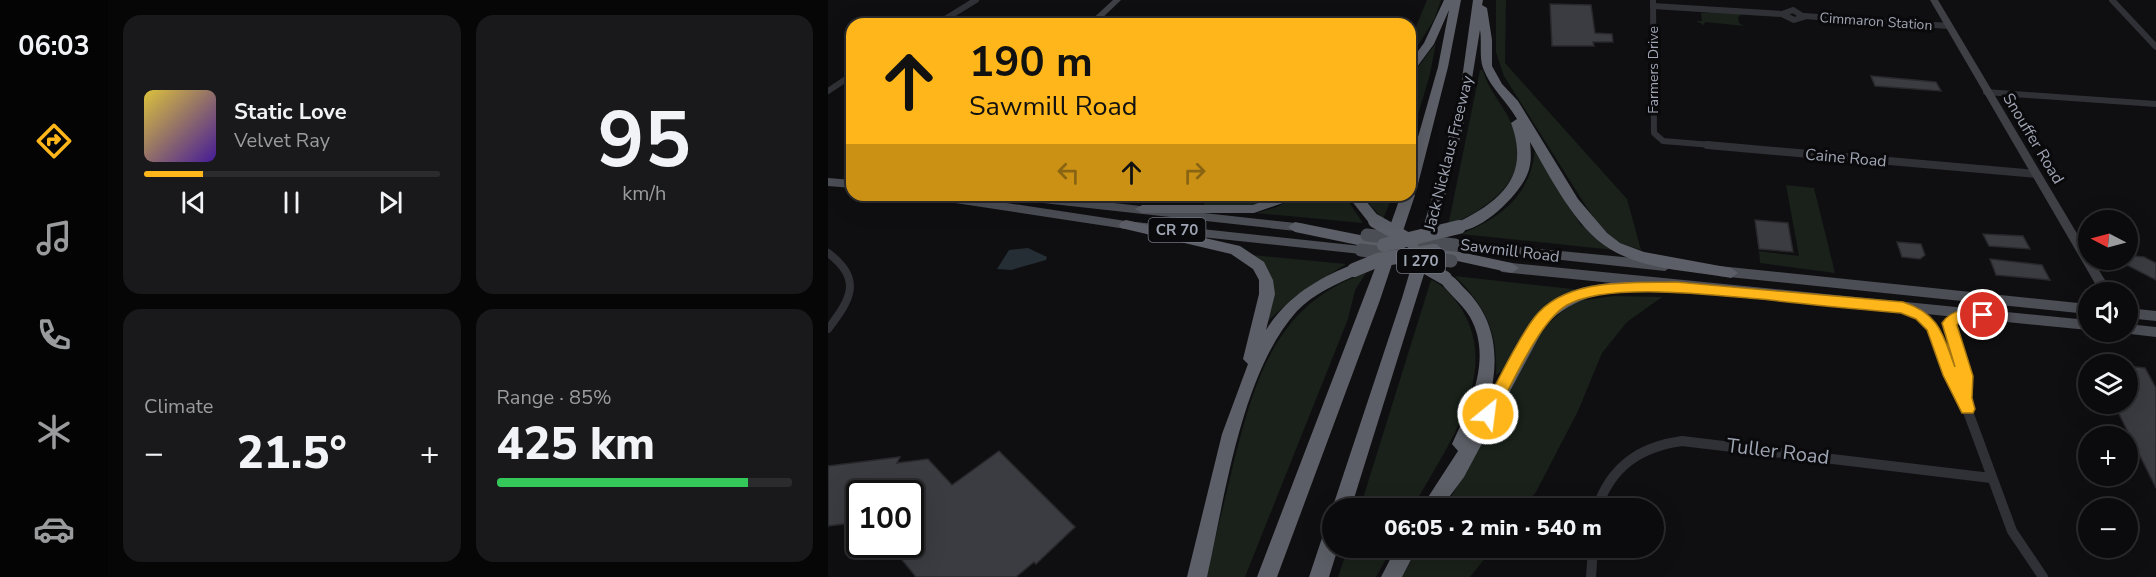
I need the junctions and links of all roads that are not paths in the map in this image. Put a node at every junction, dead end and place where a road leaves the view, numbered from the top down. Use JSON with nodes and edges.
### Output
{"nodes":[{"id":1,"x":976,"y":0,"type":"edge"},
{"id":2,"x":1117,"y":0,"type":"edge"},
{"id":3,"x":1449,"y":0,"type":"edge"},
{"id":4,"x":1456,"y":0,"type":"edge"},
{"id":5,"x":1479,"y":0,"type":"edge"},
{"id":6,"x":1934,"y":0,"type":"edge"},
{"id":7,"x":2112,"y":0,"type":"edge"},
{"id":8,"x":1653,"y":3,"type":"edge"},
{"id":9,"x":1782,"y":14,"type":"junction"},
{"id":10,"x":1804,"y":16,"type":"junction"},
{"id":11,"x":947,"y":18,"type":"edge"},
{"id":12,"x":1098,"y":18,"type":"edge"},
{"id":13,"x":1949,"y":26,"type":"junction"},
{"id":14,"x":2156,"y":47,"type":"edge"},
{"id":15,"x":1416,"y":61,"type":"edge"},
{"id":16,"x":846,"y":79,"type":"edge"},
{"id":17,"x":1497,"y":85,"type":"junction"},
{"id":18,"x":828,"y":91,"type":"edge"},
{"id":19,"x":1986,"y":92,"type":"junction"},
{"id":20,"x":2156,"y":104,"type":"edge"},
{"id":21,"x":1657,"y":138,"type":"joint"},
{"id":22,"x":1416,"y":166,"type":"edge"},
{"id":23,"x":2036,"y":174,"type":"junction"},
{"id":24,"x":828,"y":182,"type":"edge"},
{"id":25,"x":846,"y":184,"type":"edge"},
{"id":26,"x":968,"y":201,"type":"edge"},
{"id":27,"x":1060,"y":201,"type":"edge"},
{"id":28,"x":1279,"y":201,"type":"edge"},
{"id":29,"x":1359,"y":201,"type":"edge"},
{"id":30,"x":1406,"y":201,"type":"edge"},
{"id":31,"x":1069,"y":202,"type":"joint"},
{"id":32,"x":1142,"y":209,"type":"junction"},
{"id":33,"x":1126,"y":225,"type":"junction"},
{"id":34,"x":1295,"y":227,"type":"joint"},
{"id":35,"x":1410,"y":240,"type":"junction"},
{"id":36,"x":1364,"y":243,"type":"junction"},
{"id":37,"x":1384,"y":245,"type":"junction"},
{"id":38,"x":1473,"y":247,"type":"joint"},
{"id":39,"x":1343,"y":248,"type":"joint"},
{"id":40,"x":1434,"y":251,"type":"junction"},
{"id":41,"x":828,"y":253,"type":"edge"},
{"id":42,"x":1453,"y":253,"type":"junction"},
{"id":43,"x":1405,"y":255,"type":"junction"},
{"id":44,"x":1512,"y":268,"type":"joint"},
{"id":45,"x":1731,"y":273,"type":"junction"},
{"id":46,"x":2100,"y":282,"type":"edge"},
{"id":47,"x":1676,"y":287,"type":"junction"},
{"id":48,"x":1891,"y":304,"type":"junction"},
{"id":49,"x":2078,"y":308,"type":"edge"},
{"id":50,"x":2138,"y":314,"type":"edge"},
{"id":51,"x":1989,"y":315,"type":"junction"},
{"id":52,"x":2156,"y":316,"type":"edge"},
{"id":53,"x":2026,"y":319,"type":"junction"},
{"id":54,"x":2078,"y":319,"type":"edge"},
{"id":55,"x":2078,"y":324,"type":"edge"},
{"id":56,"x":828,"y":328,"type":"edge"},
{"id":57,"x":2138,"y":330,"type":"edge"},
{"id":58,"x":2156,"y":332,"type":"edge"},
{"id":59,"x":1241,"y":402,"type":"junction"},
{"id":60,"x":1967,"y":409,"type":"junction"},
{"id":61,"x":1991,"y":478,"type":"junction"},
{"id":62,"x":1344,"y":498,"type":"edge"},
{"id":63,"x":1434,"y":498,"type":"edge"},
{"id":64,"x":1437,"y":498,"type":"edge"},
{"id":65,"x":1600,"y":498,"type":"edge"},
{"id":66,"x":1325,"y":558,"type":"edge"},
{"id":67,"x":1401,"y":558,"type":"edge"},
{"id":68,"x":1592,"y":558,"type":"edge"},
{"id":69,"x":1197,"y":577,"type":"edge"},
{"id":70,"x":1267,"y":577,"type":"edge"},
{"id":71,"x":1319,"y":577,"type":"edge"},
{"id":72,"x":1391,"y":577,"type":"edge"},
{"id":73,"x":1591,"y":577,"type":"edge"},
{"id":74,"x":2043,"y":577,"type":"edge"}],
"edges":[{"from":1,"to":11,"type":"street"},
{"from":2,"to":12,"type":"main road"},
{"from":3,"to":15,"type":"highway"},
{"from":4,"to":22,"type":"highway","name":"Jack Nicklaus Freeway"},
{"from":5,"to":17,"type":"highway"},
{"from":5,"to":62,"type":"highway","name":"Jack Nicklaus Freeway","number":"I 270"},
{"from":6,"to":13,"type":"main road","name":"Snouffer Road"},
{"from":7,"to":14,"type":"street"},
{"from":8,"to":9,"type":"street","name":"Cimmaron Station"},
{"from":8,"to":21,"type":"street","name":"Farmers Drive"},
{"from":9,"to":10,"type":"street","name":"Cimmaron Station"},
{"from":9,"to":10,"type":"street","name":"Cimmaron Station"},
{"from":10,"to":13,"type":"street","name":"Cimmaron Station"},
{"from":13,"to":19,"type":"main road","name":"Snouffer Road"},
{"from":16,"to":18,"type":"street"},
{"from":17,"to":35,"type":"highway","bridge":true},
{"from":17,"to":45,"type":"highway"},
{"from":19,"to":20,"type":"street"},
{"from":19,"to":23,"type":"main road","name":"Snouffer Road"},
{"from":21,"to":23,"type":"street","name":"Caine Road"},
{"from":23,"to":46,"type":"main road","name":"Snouffer Road"},
{"from":24,"to":25,"type":"main road"},
{"from":26,"to":33,"type":"main road","number":"CR 70"},
{"from":27,"to":31,"type":"main road","number":"CR 70"},
{"from":28,"to":32,"type":"highway"},
{"from":29,"to":35,"type":"highway","bridge":true},
{"from":30,"to":70,"type":"highway","name":"Jack Nicklaus Freeway","number":"I 270"},
{"from":31,"to":32,"type":"main road","number":"CR 70"},
{"from":32,"to":34,"type":"main road","number":"CR 70"},
{"from":33,"to":39,"type":"main road","number":"CR 70"},
{"from":33,"to":59,"type":"highway"},
{"from":34,"to":36,"type":"highway"},
{"from":35,"to":36,"type":"main road","name":"Sawmill Road","bridge":true},
{"from":35,"to":37,"type":"highway","bridge":true},
{"from":35,"to":40,"type":"highway","bridge":true},
{"from":35,"to":42,"type":"main road","name":"Sawmill Road","bridge":true},
{"from":36,"to":37,"type":"highway"},
{"from":36,"to":39,"type":"highway"},
{"from":36,"to":43,"type":"main road","name":"Sawmill Road","bridge":true},
{"from":37,"to":43,"type":"highway","bridge":true},
{"from":38,"to":42,"type":"highway"},
{"from":38,"to":45,"type":"main road","name":"Sawmill Road"},
{"from":40,"to":42,"type":"highway"},
{"from":40,"to":43,"type":"highway","bridge":true},
{"from":41,"to":56,"type":"street"},
{"from":42,"to":43,"type":"main road","name":"Sawmill Road","bridge":true},
{"from":42,"to":44,"type":"highway"},
{"from":43,"to":59,"type":"highway","bridge":true},
{"from":43,"to":63,"type":"highway","bridge":true},
{"from":44,"to":47,"type":"main road","name":"Sawmill Road"},
{"from":45,"to":49,"type":"main road","name":"Sawmill Road"},
{"from":47,"to":48,"type":"main road","name":"Sawmill Road"},
{"from":47,"to":64,"type":"highway"},
{"from":48,"to":51,"type":"main road","name":"Sawmill Road"},
{"from":48,"to":60,"type":"street"},
{"from":50,"to":52,"type":"main road"},
{"from":51,"to":53,"type":"main road","name":"Sawmill Road"},
{"from":51,"to":60,"type":"street"},
{"from":53,"to":54,"type":"main road"},
{"from":53,"to":55,"type":"main road","name":"Sawmill Road"},
{"from":57,"to":58,"type":"main road"},
{"from":59,"to":69,"type":"highway"},
{"from":60,"to":61,"type":"street"},
{"from":61,"to":65,"type":"street","name":"Tuller Road"},
{"from":61,"to":74,"type":"street"},
{"from":66,"to":71,"type":"highway"},
{"from":67,"to":72,"type":"highway"},
{"from":68,"to":73,"type":"street"}]}
